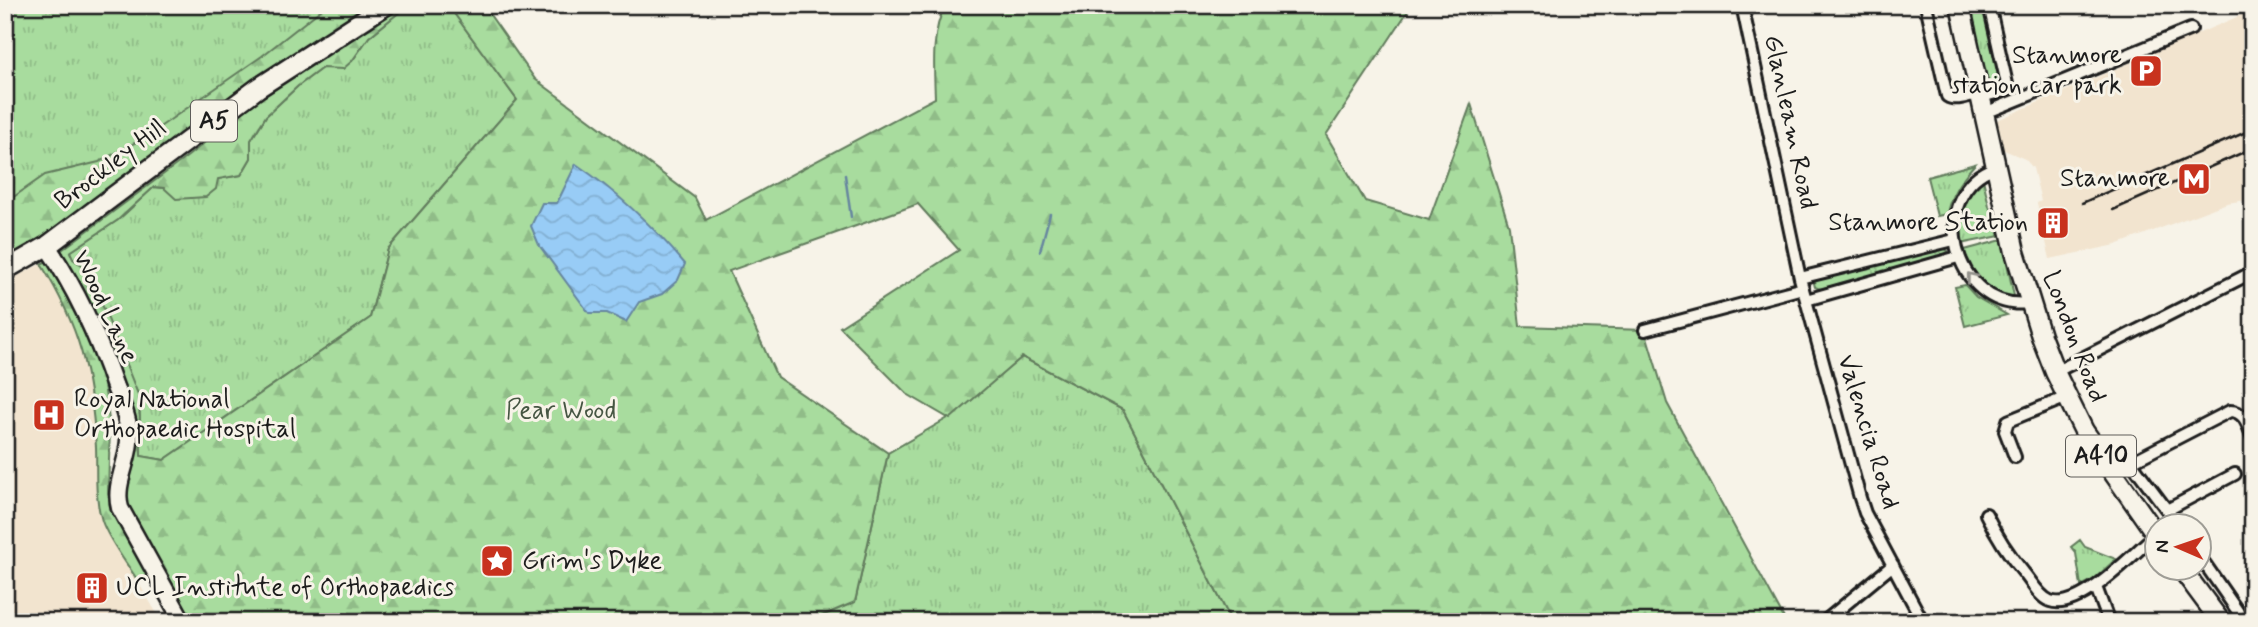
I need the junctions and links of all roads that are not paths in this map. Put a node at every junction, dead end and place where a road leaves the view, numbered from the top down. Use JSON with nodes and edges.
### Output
{"nodes":[{"id":1,"x":386,"y":5,"type":"edge"},
{"id":2,"x":1742,"y":5,"type":"edge"},
{"id":3,"x":1926,"y":5,"type":"edge"},
{"id":4,"x":1959,"y":5,"type":"edge"},
{"id":5,"x":1989,"y":5,"type":"edge"},
{"id":6,"x":2191,"y":29,"type":"dead end"},
{"id":7,"x":1982,"y":101,"type":"junction"},
{"id":8,"x":1996,"y":167,"type":"junction"},
{"id":9,"x":1954,"y":240,"type":"junction"},
{"id":10,"x":47,"y":246,"type":"junction"},
{"id":11,"x":1958,"y":257,"type":"junction"},
{"id":12,"x":5,"y":271,"type":"edge"},
{"id":13,"x":2253,"y":272,"type":"edge"},
{"id":14,"x":1802,"y":283,"type":"junction"},
{"id":15,"x":1806,"y":300,"type":"junction"},
{"id":16,"x":2029,"y":303,"type":"junction"},
{"id":17,"x":1645,"y":330,"type":"dead end"},
{"id":18,"x":2055,"y":372,"type":"junction"},
{"id":19,"x":2067,"y":397,"type":"junction"},
{"id":20,"x":2253,"y":438,"type":"edge"},
{"id":21,"x":2015,"y":457,"type":"dead end"},
{"id":22,"x":2131,"y":462,"type":"junction"},
{"id":23,"x":2112,"y":472,"type":"junction"},
{"id":24,"x":2235,"y":474,"type":"dead end"},
{"id":25,"x":2169,"y":509,"type":"junction"},
{"id":26,"x":2171,"y":512,"type":"edge"},
{"id":27,"x":1986,"y":514,"type":"dead end"},
{"id":28,"x":2142,"y":514,"type":"edge"},
{"id":29,"x":2142,"y":546,"type":"edge"},
{"id":30,"x":1893,"y":565,"type":"junction"},
{"id":31,"x":2212,"y":573,"type":"edge"},
{"id":32,"x":2191,"y":582,"type":"edge"},
{"id":33,"x":2096,"y":587,"type":"junction"},
{"id":34,"x":2234,"y":605,"type":"junction"},
{"id":35,"x":2219,"y":620,"type":"edge"},
{"id":36,"x":183,"y":622,"type":"edge"},
{"id":37,"x":1824,"y":622,"type":"edge"},
{"id":38,"x":1923,"y":622,"type":"edge"},
{"id":39,"x":2109,"y":622,"type":"edge"},
{"id":40,"x":2245,"y":622,"type":"edge"}],
"edges":[{"from":1,"to":10,"type":"main road","name":"Brockley Hill","number":"A5"},
{"from":2,"to":14,"type":"street","name":"Glanleam Road"},
{"from":3,"to":7,"type":"street"},
{"from":4,"to":7,"type":"main road","name":"London Road","number":"A410"},
{"from":5,"to":7,"type":"street"},
{"from":6,"to":7,"type":"street"},
{"from":7,"to":8,"type":"main road","name":"London Road","number":"A410"},
{"from":8,"to":9,"type":"street"},
{"from":8,"to":16,"type":"main road","name":"London Road","number":"A410"},
{"from":9,"to":11,"type":"street"},
{"from":9,"to":14,"type":"street"},
{"from":10,"to":12,"type":"main road","name":"Brockley Hill","number":"A5"},
{"from":10,"to":36,"type":"street","name":"Wood Lane"},
{"from":11,"to":15,"type":"street"},
{"from":16,"to":11,"type":"street","one_way":true},
{"from":13,"to":18,"type":"street"},
{"from":14,"to":15,"type":"street","name":"Valencia Road"},
{"from":14,"to":17,"type":"street"},
{"from":15,"to":30,"type":"street","name":"Valencia Road"},
{"from":16,"to":18,"type":"main road","name":"London Road","number":"A410"},
{"from":18,"to":19,"type":"main road","name":"London Road","number":"A410"},
{"from":19,"to":21,"type":"street"},
{"from":19,"to":23,"type":"main road","name":"London Road","number":"A410"},
{"from":20,"to":22,"type":"street"},
{"from":22,"to":23,"type":"street"},
{"from":22,"to":25,"type":"street"},
{"from":23,"to":28,"type":"main road","name":"London Road","number":"A410"},
{"from":24,"to":25,"type":"street"},
{"from":25,"to":26,"type":"street"},
{"from":27,"to":33,"type":"street"},
{"from":29,"to":33,"type":"street"},
{"from":30,"to":37,"type":"street"},
{"from":30,"to":38,"type":"street","name":"Valencia Road"},
{"from":31,"to":34,"type":"street"},
{"from":32,"to":35,"type":"main road"},
{"from":33,"to":39,"type":"street"},
{"from":34,"to":35,"type":"street"},
{"from":34,"to":40,"type":"street"}]}
